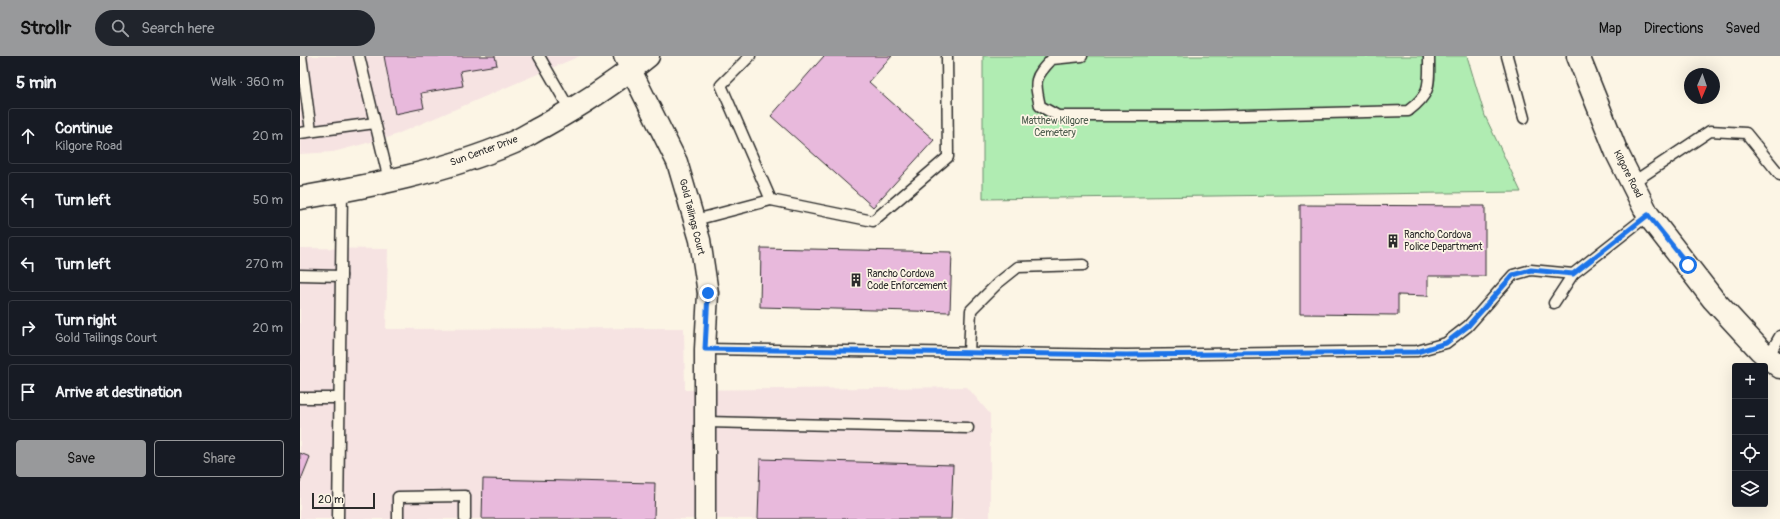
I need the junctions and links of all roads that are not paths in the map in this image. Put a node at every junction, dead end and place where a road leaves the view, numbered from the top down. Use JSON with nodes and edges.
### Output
{"nodes":[{"id":1,"x":301,"y":56,"type":"edge"},
{"id":2,"x":360,"y":56,"type":"edge"},
{"id":3,"x":539,"y":56,"type":"edge"},
{"id":4,"x":750,"y":56,"type":"edge"},
{"id":5,"x":947,"y":56,"type":"edge"},
{"id":6,"x":1082,"y":56,"type":"edge"},
{"id":7,"x":1429,"y":56,"type":"edge"},
{"id":8,"x":1506,"y":56,"type":"edge"},
{"id":9,"x":1578,"y":56,"type":"edge"},
{"id":10,"x":634,"y":60,"type":"edge"},
{"id":11,"x":570,"y":110,"type":"junction"},
{"id":12,"x":1524,"y":118,"type":"dead end"},
{"id":13,"x":375,"y":123,"type":"junction"},
{"id":14,"x":311,"y":131,"type":"junction"},
{"id":15,"x":300,"y":133,"type":"edge"},
{"id":16,"x":1780,"y":175,"type":"edge"},
{"id":17,"x":389,"y":180,"type":"junction"},
{"id":18,"x":1632,"y":182,"type":"junction"},
{"id":19,"x":342,"y":191,"type":"junction"},
{"id":20,"x":300,"y":198,"type":"edge"},
{"id":21,"x":771,"y":200,"type":"junction"},
{"id":22,"x":1648,"y":215,"type":"junction"},
{"id":23,"x":695,"y":220,"type":"junction"},
{"id":24,"x":1083,"y":265,"type":"dead end"},
{"id":25,"x":1573,"y":274,"type":"junction"},
{"id":26,"x":300,"y":275,"type":"edge"},
{"id":27,"x":341,"y":276,"type":"junction"},
{"id":28,"x":1554,"y":303,"type":"dead end"},
{"id":29,"x":1780,"y":336,"type":"edge"},
{"id":30,"x":705,"y":349,"type":"junction"},
{"id":31,"x":969,"y":353,"type":"junction"},
{"id":32,"x":1774,"y":362,"type":"edge"},
{"id":33,"x":300,"y":398,"type":"edge"},
{"id":34,"x":339,"y":398,"type":"junction"},
{"id":35,"x":706,"y":422,"type":"junction"},
{"id":36,"x":968,"y":428,"type":"dead end"},
{"id":37,"x":338,"y":519,"type":"edge"},
{"id":38,"x":398,"y":519,"type":"edge"},
{"id":39,"x":465,"y":519,"type":"edge"},
{"id":40,"x":705,"y":519,"type":"edge"}],
"edges":[{"from":1,"to":14,"type":"lane"},
{"from":2,"to":13,"type":"lane"},
{"from":3,"to":11,"type":"lane"},
{"from":4,"to":21,"type":"lane"},
{"from":5,"to":21,"type":"lane"},
{"from":6,"to":7,"type":"lane"},
{"from":8,"to":12,"type":"lane"},
{"from":9,"to":18,"type":"street","name":"Kilgore Road"},
{"from":10,"to":11,"type":"street","name":"Sun Center Drive"},
{"from":10,"to":23,"type":"street","name":"Gold Tailings Court"},
{"from":11,"to":17,"type":"street","name":"Sun Center Drive"},
{"from":13,"to":14,"type":"lane"},
{"from":13,"to":17,"type":"lane"},
{"from":14,"to":15,"type":"lane"},
{"from":16,"to":18,"type":"lane"},
{"from":17,"to":19,"type":"street","name":"Sun Center Drive"},
{"from":18,"to":22,"type":"street","name":"Kilgore Road"},
{"from":19,"to":20,"type":"street","name":"Sun Center Drive"},
{"from":19,"to":27,"type":"lane"},
{"from":21,"to":23,"type":"lane"},
{"from":22,"to":25,"type":"lane"},
{"from":22,"to":32,"type":"street","name":"Kilgore Road"},
{"from":23,"to":30,"type":"street","name":"Gold Tailings Court"},
{"from":24,"to":31,"type":"lane"},
{"from":25,"to":28,"type":"lane"},
{"from":25,"to":31,"type":"lane"},
{"from":26,"to":27,"type":"lane"},
{"from":27,"to":34,"type":"lane"},
{"from":29,"to":32,"type":"lane"},
{"from":30,"to":31,"type":"lane"},
{"from":30,"to":35,"type":"street","name":"Gold Tailings Court"},
{"from":33,"to":34,"type":"lane"},
{"from":34,"to":37,"type":"lane"},
{"from":35,"to":36,"type":"lane"},
{"from":35,"to":40,"type":"street","name":"Gold Tailings Court"},
{"from":38,"to":39,"type":"lane"}]}
